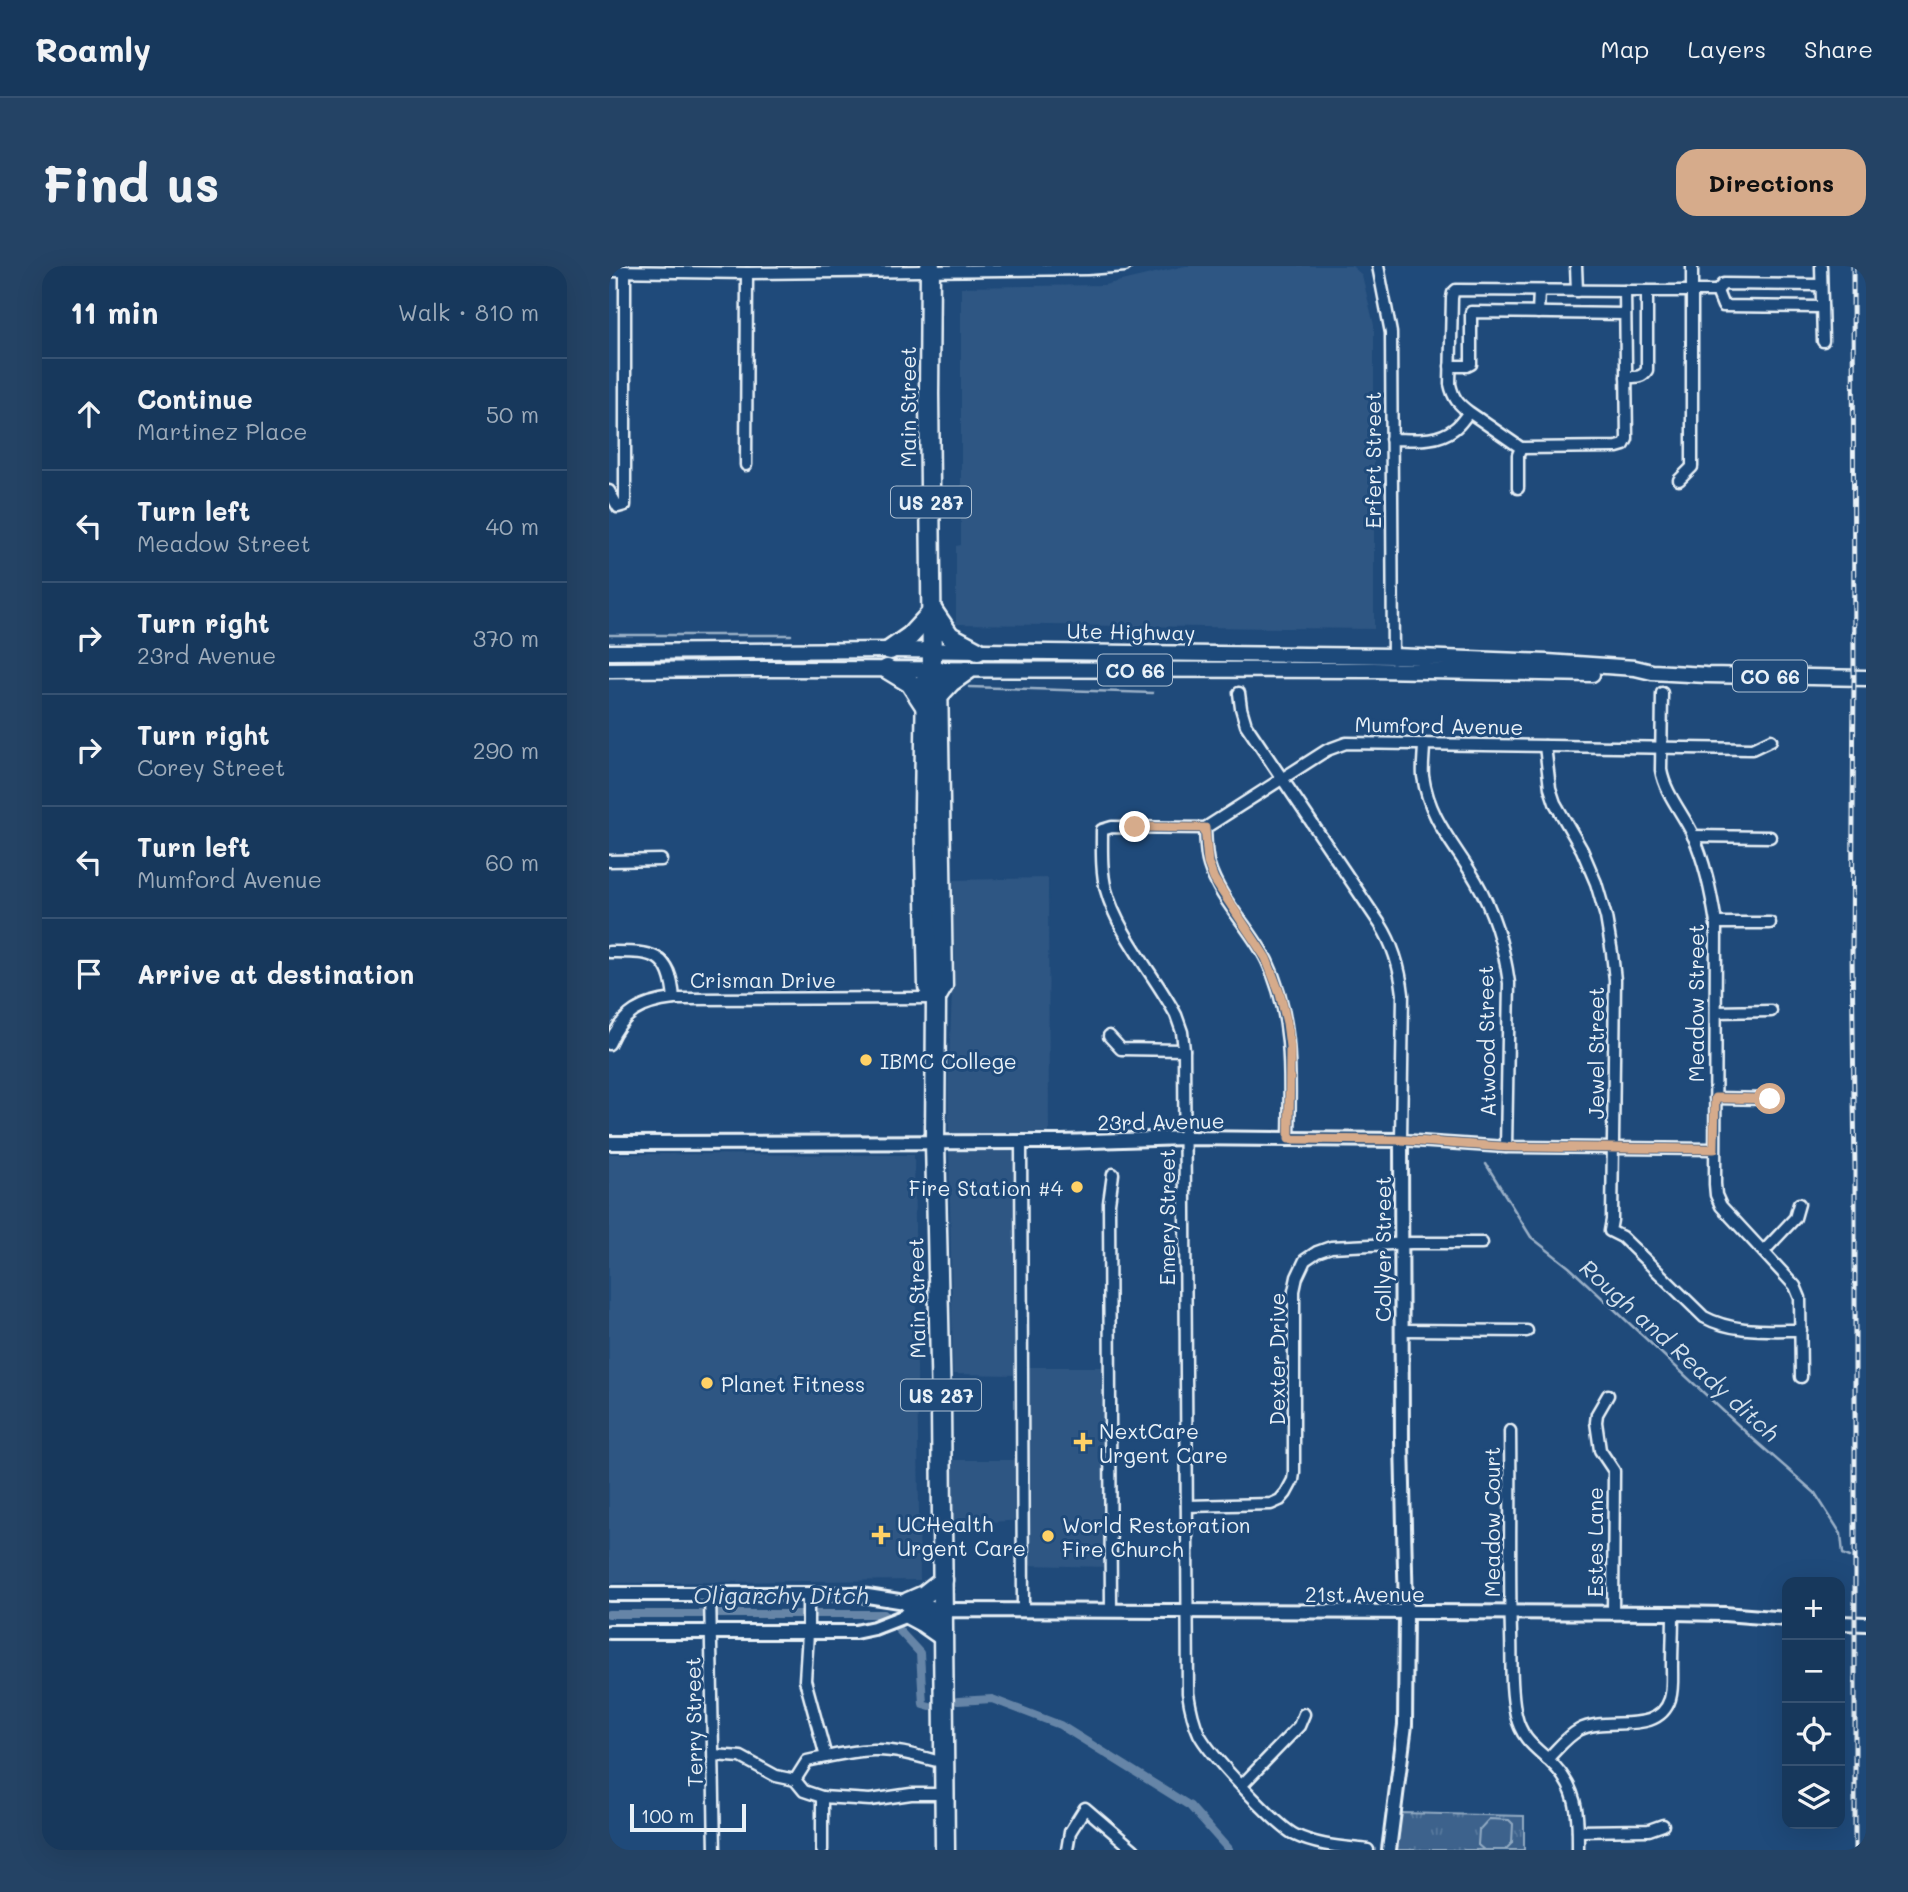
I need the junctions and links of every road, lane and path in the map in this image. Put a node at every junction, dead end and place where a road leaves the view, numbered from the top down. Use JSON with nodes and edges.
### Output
{"nodes":[{"id":1,"x":1125,"y":266,"type":"edge"},
{"id":2,"x":1378,"y":266,"type":"edge"},
{"id":3,"x":1576,"y":266,"type":"edge"},
{"id":4,"x":1692,"y":266,"type":"edge"},
{"id":5,"x":1821,"y":266,"type":"edge"},
{"id":6,"x":930,"y":268,"type":"edge"},
{"id":7,"x":609,"y":271,"type":"edge"},
{"id":8,"x":625,"y":271,"type":"junction"},
{"id":9,"x":747,"y":273,"type":"junction"},
{"id":10,"x":1821,"y":285,"type":"junction"},
{"id":11,"x":1539,"y":291,"type":"junction"},
{"id":12,"x":1577,"y":291,"type":"junction"},
{"id":13,"x":1647,"y":291,"type":"junction"},
{"id":14,"x":1692,"y":291,"type":"junction"},
{"id":15,"x":1717,"y":291,"type":"junction"},
{"id":16,"x":1625,"y":292,"type":"junction"},
{"id":17,"x":1822,"y":307,"type":"junction"},
{"id":18,"x":1452,"y":312,"type":"junction"},
{"id":19,"x":1471,"y":312,"type":"junction"},
{"id":20,"x":1538,"y":313,"type":"junction"},
{"id":21,"x":1625,"y":314,"type":"junction"},
{"id":22,"x":1823,"y":341,"type":"dead end"},
{"id":23,"x":1450,"y":366,"type":"junction"},
{"id":24,"x":1626,"y":377,"type":"junction"},
{"id":25,"x":1469,"y":412,"type":"junction"},
{"id":26,"x":1391,"y":439,"type":"junction"},
{"id":27,"x":1521,"y":448,"type":"junction"},
{"id":28,"x":747,"y":465,"type":"dead end"},
{"id":29,"x":1679,"y":480,"type":"dead end"},
{"id":30,"x":1518,"y":488,"type":"dead end"},
{"id":31,"x":609,"y":491,"type":"edge"},
{"id":32,"x":933,"y":611,"type":"junction"},
{"id":33,"x":890,"y":650,"type":"junction"},
{"id":34,"x":978,"y":651,"type":"junction"},
{"id":35,"x":609,"y":652,"type":"edge"},
{"id":36,"x":932,"y":660,"type":"junction"},
{"id":37,"x":1393,"y":663,"type":"junction"},
{"id":38,"x":887,"y":669,"type":"junction"},
{"id":39,"x":609,"y":670,"type":"edge"},
{"id":40,"x":968,"y":670,"type":"junction"},
{"id":41,"x":1866,"y":678,"type":"edge"},
{"id":42,"x":1239,"y":693,"type":"dead end"},
{"id":43,"x":1662,"y":693,"type":"dead end"},
{"id":44,"x":932,"y":700,"type":"junction"},
{"id":45,"x":1771,"y":740,"type":"dead end"},
{"id":46,"x":1424,"y":744,"type":"junction"},
{"id":47,"x":1545,"y":746,"type":"junction"},
{"id":48,"x":1662,"y":747,"type":"junction"},
{"id":49,"x":1282,"y":779,"type":"junction"},
{"id":50,"x":1205,"y":828,"type":"junction"},
{"id":51,"x":1693,"y":836,"type":"junction"},
{"id":52,"x":1770,"y":836,"type":"dead end"},
{"id":53,"x":661,"y":860,"type":"dead end"},
{"id":54,"x":609,"y":861,"type":"edge"},
{"id":55,"x":1716,"y":923,"type":"junction"},
{"id":56,"x":1770,"y":923,"type":"dead end"},
{"id":57,"x":609,"y":952,"type":"edge"},
{"id":58,"x":936,"y":998,"type":"junction"},
{"id":59,"x":674,"y":999,"type":"junction"},
{"id":60,"x":1716,"y":1012,"type":"junction"},
{"id":61,"x":1771,"y":1012,"type":"dead end"},
{"id":62,"x":1109,"y":1036,"type":"dead end"},
{"id":63,"x":609,"y":1044,"type":"edge"},
{"id":64,"x":1184,"y":1051,"type":"junction"},
{"id":65,"x":1715,"y":1098,"type":"junction"},
{"id":66,"x":1770,"y":1099,"type":"dead end"},
{"id":67,"x":1184,"y":1139,"type":"junction"},
{"id":68,"x":1289,"y":1139,"type":"junction"},
{"id":69,"x":1401,"y":1140,"type":"junction"},
{"id":70,"x":935,"y":1142,"type":"junction"},
{"id":71,"x":1021,"y":1142,"type":"junction"},
{"id":72,"x":609,"y":1143,"type":"edge"},
{"id":73,"x":1506,"y":1147,"type":"junction"},
{"id":74,"x":1614,"y":1148,"type":"junction"},
{"id":75,"x":1714,"y":1149,"type":"junction"},
{"id":76,"x":1113,"y":1174,"type":"dead end"},
{"id":77,"x":1799,"y":1204,"type":"dead end"},
{"id":78,"x":1401,"y":1244,"type":"junction"},
{"id":79,"x":1482,"y":1244,"type":"dead end"},
{"id":80,"x":1764,"y":1251,"type":"junction"},
{"id":81,"x":1402,"y":1330,"type":"junction"},
{"id":82,"x":1527,"y":1331,"type":"dead end"},
{"id":83,"x":1801,"y":1331,"type":"junction"},
{"id":84,"x":1801,"y":1377,"type":"dead end"},
{"id":85,"x":1608,"y":1395,"type":"dead end"},
{"id":86,"x":1510,"y":1431,"type":"dead end"},
{"id":87,"x":1187,"y":1506,"type":"junction"},
{"id":88,"x":943,"y":1580,"type":"junction"},
{"id":89,"x":609,"y":1594,"type":"edge"},
{"id":90,"x":711,"y":1600,"type":"junction"},
{"id":91,"x":808,"y":1600,"type":"junction"},
{"id":92,"x":943,"y":1610,"type":"junction"},
{"id":93,"x":1023,"y":1611,"type":"junction"},
{"id":94,"x":1111,"y":1611,"type":"junction"},
{"id":95,"x":1188,"y":1611,"type":"junction"},
{"id":96,"x":1406,"y":1612,"type":"junction"},
{"id":97,"x":1511,"y":1612,"type":"junction"},
{"id":98,"x":1613,"y":1613,"type":"junction"},
{"id":99,"x":1673,"y":1613,"type":"junction"},
{"id":100,"x":899,"y":1615,"type":"junction"},
{"id":101,"x":1782,"y":1619,"type":"edge"},
{"id":102,"x":1845,"y":1623,"type":"edge"},
{"id":103,"x":1864,"y":1624,"type":"edge"},
{"id":104,"x":808,"y":1626,"type":"junction"},
{"id":105,"x":711,"y":1627,"type":"junction"},
{"id":106,"x":609,"y":1632,"type":"edge"},
{"id":107,"x":942,"y":1636,"type":"junction"},
{"id":108,"x":1304,"y":1714,"type":"dead end"},
{"id":109,"x":714,"y":1755,"type":"junction"},
{"id":110,"x":826,"y":1756,"type":"junction"},
{"id":111,"x":1547,"y":1759,"type":"junction"},
{"id":112,"x":944,"y":1763,"type":"junction"},
{"id":113,"x":795,"y":1780,"type":"junction"},
{"id":114,"x":1242,"y":1785,"type":"junction"},
{"id":115,"x":944,"y":1794,"type":"junction"},
{"id":116,"x":823,"y":1797,"type":"junction"},
{"id":117,"x":1663,"y":1825,"type":"dead end"},
{"id":118,"x":1578,"y":1831,"type":"junction"},
{"id":119,"x":715,"y":1850,"type":"edge"},
{"id":120,"x":822,"y":1850,"type":"edge"},
{"id":121,"x":945,"y":1850,"type":"edge"},
{"id":122,"x":1067,"y":1850,"type":"edge"},
{"id":123,"x":1133,"y":1850,"type":"edge"},
{"id":124,"x":1368,"y":1850,"type":"edge"},
{"id":125,"x":1389,"y":1850,"type":"edge"},
{"id":126,"x":1579,"y":1850,"type":"edge"}],
"edges":[{"from":1,"to":6,"type":"street"},
{"from":2,"to":26,"type":"street","name":"Erfert Street"},
{"from":3,"to":12,"type":"street"},
{"from":4,"to":14,"type":"street"},
{"from":5,"to":10,"type":"street"},
{"from":6,"to":9,"type":"street"},
{"from":6,"to":32,"type":"highway","name":"Main Street","number":"US 287"},
{"from":7,"to":8,"type":"street"},
{"from":8,"to":9,"type":"street"},
{"from":8,"to":31,"type":"street"},
{"from":9,"to":28,"type":"street"},
{"from":10,"to":15,"type":"street"},
{"from":10,"to":17,"type":"street"},
{"from":11,"to":12,"type":"street"},
{"from":11,"to":18,"type":"street"},
{"from":11,"to":20,"type":"street"},
{"from":12,"to":16,"type":"street"},
{"from":13,"to":14,"type":"street"},
{"from":13,"to":16,"type":"street"},
{"from":13,"to":24,"type":"street"},
{"from":14,"to":15,"type":"street"},
{"from":14,"to":29,"type":"street"},
{"from":15,"to":17,"type":"street"},
{"from":16,"to":21,"type":"street"},
{"from":17,"to":22,"type":"street"},
{"from":18,"to":19,"type":"street"},
{"from":18,"to":23,"type":"street"},
{"from":19,"to":20,"type":"street"},
{"from":19,"to":23,"type":"street"},
{"from":20,"to":21,"type":"street"},
{"from":21,"to":24,"type":"street"},
{"from":23,"to":25,"type":"street"},
{"from":24,"to":27,"type":"street"},
{"from":25,"to":26,"type":"street"},
{"from":25,"to":27,"type":"street"},
{"from":26,"to":37,"type":"street","name":"Erfert Street"},
{"from":27,"to":30,"type":"street"},
{"from":32,"to":33,"type":"highway"},
{"from":32,"to":34,"type":"highway"},
{"from":32,"to":36,"type":"highway","name":"Main Street","number":"US 287"},
{"from":33,"to":35,"type":"main road","name":"Ute Highway","number":"CO 66"},
{"from":33,"to":36,"type":"main road","name":"Ute Highway","number":"CO 66"},
{"from":34,"to":36,"type":"main road","name":"Ute Highway","number":"CO 66"},
{"from":34,"to":37,"type":"main road","name":"Ute Highway","number":"CO 66"},
{"from":36,"to":38,"type":"main road","name":"Ute Highway","number":"CO 66"},
{"from":36,"to":40,"type":"main road","name":"Ute Highway","number":"CO 66"},
{"from":36,"to":44,"type":"highway","name":"Main Street","number":"US 287"},
{"from":37,"to":40,"type":"main road","name":"Ute Highway","number":"CO 66"},
{"from":37,"to":41,"type":"main road","name":"Ute Highway","number":"CO 66"},
{"from":38,"to":39,"type":"main road","name":"Ute Highway","number":"CO 66"},
{"from":38,"to":44,"type":"highway"},
{"from":40,"to":44,"type":"highway"},
{"from":42,"to":49,"type":"street","name":"Collyer Street"},
{"from":43,"to":48,"type":"street","name":"Meadow Street"},
{"from":44,"to":58,"type":"highway","name":"Main Street","number":"US 287"},
{"from":45,"to":48,"type":"street","name":"Mumford Avenue"},
{"from":46,"to":47,"type":"street","name":"Mumford Avenue"},
{"from":46,"to":49,"type":"street","name":"Mumford Avenue"},
{"from":46,"to":73,"type":"street","name":"Atwood Street"},
{"from":47,"to":48,"type":"street","name":"Mumford Avenue"},
{"from":47,"to":74,"type":"street","name":"Jewel Street"},
{"from":48,"to":51,"type":"street","name":"Meadow Street"},
{"from":49,"to":50,"type":"street","name":"Mumford Avenue"},
{"from":49,"to":69,"type":"street","name":"Collyer Street"},
{"from":50,"to":64,"type":"street","name":"Emery Street"},
{"from":50,"to":68,"type":"street"},
{"from":51,"to":52,"type":"street"},
{"from":51,"to":55,"type":"street","name":"Meadow Street"},
{"from":53,"to":54,"type":"street"},
{"from":55,"to":56,"type":"street"},
{"from":55,"to":60,"type":"street","name":"Meadow Street"},
{"from":57,"to":59,"type":"street"},
{"from":58,"to":59,"type":"street","name":"Crisman Drive"},
{"from":58,"to":70,"type":"highway","name":"Main Street","number":"US 287"},
{"from":59,"to":63,"type":"street","name":"Crisman Drive"},
{"from":60,"to":61,"type":"street"},
{"from":60,"to":65,"type":"street","name":"Meadow Street"},
{"from":62,"to":64,"type":"street"},
{"from":64,"to":67,"type":"street","name":"Emery Street"},
{"from":65,"to":66,"type":"street"},
{"from":65,"to":75,"type":"street","name":"Meadow Street"},
{"from":67,"to":68,"type":"street","name":"23rd Avenue"},
{"from":67,"to":71,"type":"street","name":"23rd Avenue"},
{"from":67,"to":87,"type":"street","name":"Emery Street"},
{"from":68,"to":69,"type":"street","name":"23rd Avenue"},
{"from":69,"to":73,"type":"street","name":"23rd Avenue"},
{"from":69,"to":78,"type":"street","name":"Collyer Street"},
{"from":70,"to":71,"type":"street","name":"23rd Avenue"},
{"from":70,"to":72,"type":"street","name":"23rd Avenue"},
{"from":70,"to":88,"type":"highway","name":"Main Street","number":"US 287"},
{"from":71,"to":93,"type":"street"},
{"from":73,"to":74,"type":"street","name":"23rd Avenue"},
{"from":74,"to":75,"type":"street","name":"23rd Avenue"},
{"from":74,"to":83,"type":"street","name":"Jewel Street"},
{"from":75,"to":80,"type":"street","name":"Meadow Street"},
{"from":76,"to":94,"type":"street"},
{"from":77,"to":80,"type":"street"},
{"from":78,"to":79,"type":"street","name":"Dexter Drive"},
{"from":78,"to":81,"type":"street","name":"Collyer Street"},
{"from":78,"to":87,"type":"street","name":"Dexter Drive"},
{"from":80,"to":83,"type":"street","name":"Meadow Street"},
{"from":81,"to":82,"type":"street"},
{"from":81,"to":96,"type":"street","name":"Collyer Street"},
{"from":83,"to":84,"type":"street","name":"Meadow Street"},
{"from":85,"to":98,"type":"street","name":"Estes Lane"},
{"from":86,"to":97,"type":"street","name":"Meadow Court"},
{"from":87,"to":95,"type":"street","name":"Emery Street"},
{"from":88,"to":92,"type":"highway","name":"Main Street","number":"US 287"},
{"from":88,"to":100,"type":"highway"},
{"from":89,"to":90,"type":"street","name":"21st Avenue"},
{"from":90,"to":91,"type":"street","name":"21st Avenue"},
{"from":90,"to":105,"type":"street","name":"Terry Street"},
{"from":91,"to":100,"type":"street","name":"21st Avenue"},
{"from":91,"to":104,"type":"street"},
{"from":92,"to":93,"type":"street","name":"21st Avenue"},
{"from":92,"to":100,"type":"street","name":"21st Avenue"},
{"from":92,"to":107,"type":"highway","name":"Main Street","number":"US 287"},
{"from":93,"to":94,"type":"street","name":"21st Avenue"},
{"from":94,"to":95,"type":"street","name":"21st Avenue"},
{"from":95,"to":96,"type":"street","name":"21st Avenue"},
{"from":95,"to":114,"type":"street","name":"Emery Street"},
{"from":96,"to":97,"type":"street","name":"21st Avenue"},
{"from":96,"to":125,"type":"street","name":"Collyer Street"},
{"from":97,"to":98,"type":"street","name":"21st Avenue"},
{"from":97,"to":111,"type":"street","name":"Meadow Court"},
{"from":98,"to":99,"type":"street","name":"21st Avenue"},
{"from":99,"to":101,"type":"street","name":"21st Avenue"},
{"from":99,"to":111,"type":"street"},
{"from":100,"to":104,"type":"street","name":"21st Avenue"},
{"from":100,"to":107,"type":"highway"},
{"from":102,"to":103,"type":"street"},
{"from":104,"to":105,"type":"street","name":"21st Avenue"},
{"from":104,"to":110,"type":"street"},
{"from":105,"to":106,"type":"street","name":"21st Avenue"},
{"from":105,"to":109,"type":"street","name":"Terry Street"},
{"from":107,"to":112,"type":"highway","name":"Main Street","number":"US 287"},
{"from":108,"to":114,"type":"street"},
{"from":109,"to":113,"type":"street"},
{"from":109,"to":119,"type":"street","name":"Terry Street"},
{"from":110,"to":112,"type":"street"},
{"from":110,"to":113,"type":"street"},
{"from":111,"to":118,"type":"street","name":"Meadow Court"},
{"from":112,"to":115,"type":"highway","name":"Main Street","number":"US 287"},
{"from":113,"to":116,"type":"street"},
{"from":114,"to":124,"type":"street","name":"Emery Street"},
{"from":115,"to":116,"type":"street"},
{"from":115,"to":121,"type":"highway","name":"Main Street","number":"US 287"},
{"from":116,"to":120,"type":"street"},
{"from":117,"to":118,"type":"street"},
{"from":118,"to":126,"type":"street","name":"Meadow Court"},
{"from":122,"to":123,"type":"street"}]}
